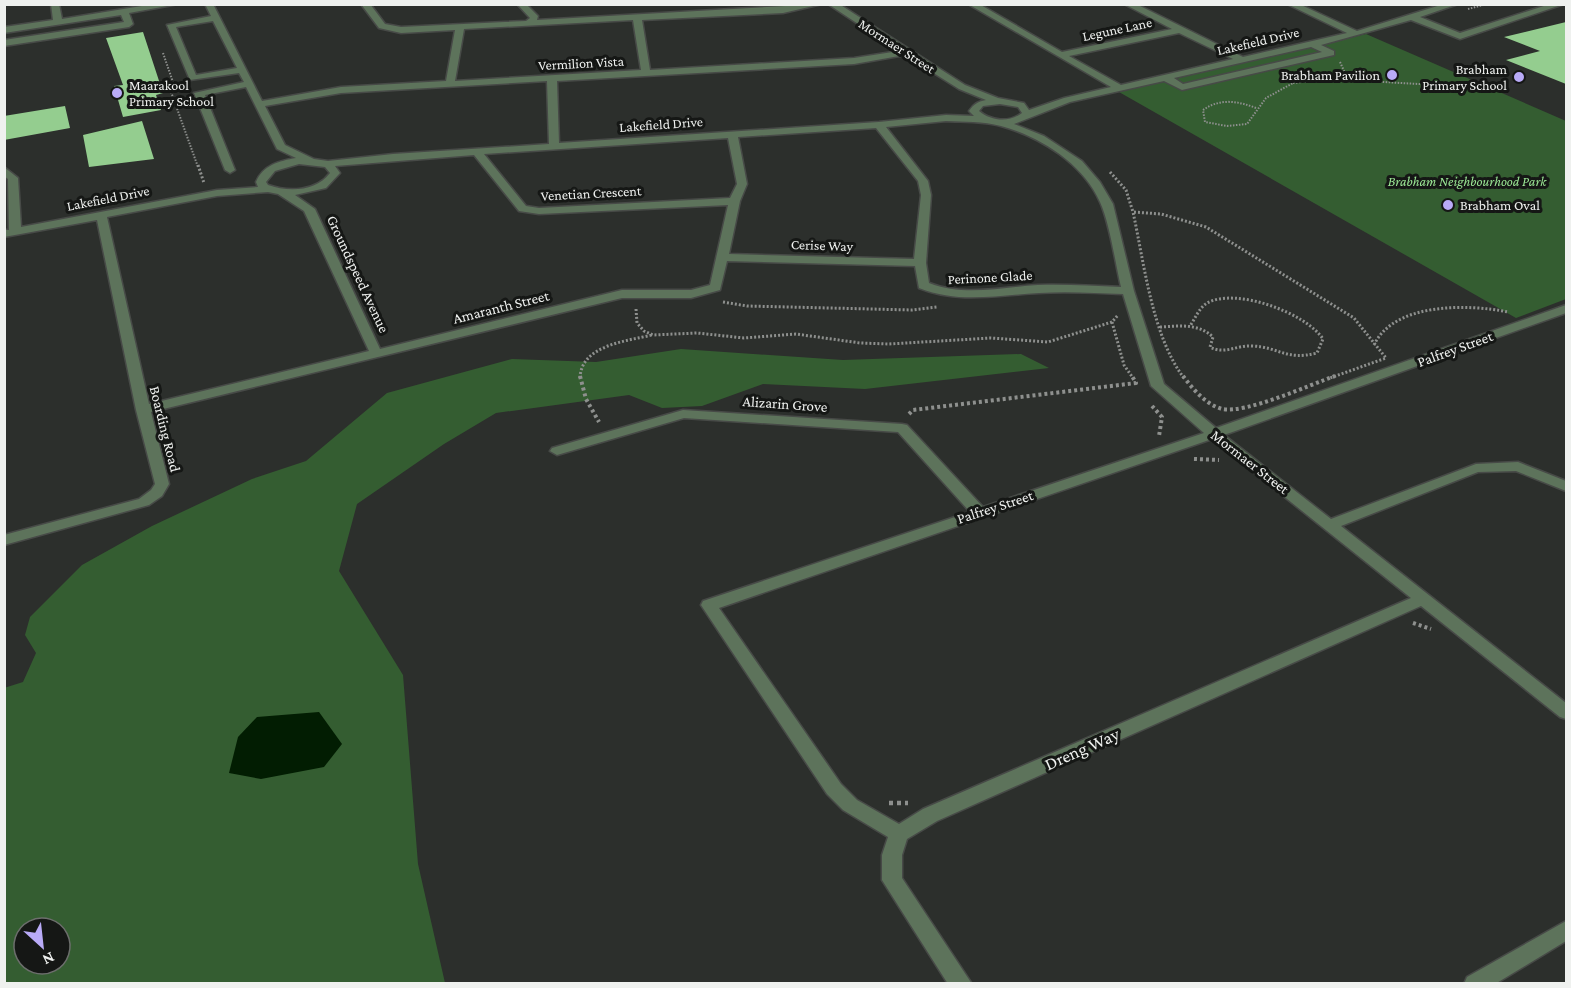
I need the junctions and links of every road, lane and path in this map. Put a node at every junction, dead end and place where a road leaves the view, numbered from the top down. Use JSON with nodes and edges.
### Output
{"nodes":[{"id":1,"x":55,"y":4,"type":"edge"},
{"id":2,"x":174,"y":4,"type":"edge"},
{"id":3,"x":209,"y":4,"type":"edge"},
{"id":4,"x":365,"y":4,"type":"edge"},
{"id":5,"x":521,"y":4,"type":"edge"},
{"id":6,"x":818,"y":4,"type":"edge"},
{"id":7,"x":832,"y":4,"type":"edge"},
{"id":8,"x":972,"y":4,"type":"edge"},
{"id":9,"x":1128,"y":4,"type":"edge"},
{"id":10,"x":1560,"y":4,"type":"edge"},
{"id":11,"x":1294,"y":5,"type":"edge"},
{"id":12,"x":1450,"y":5,"type":"edge"},
{"id":13,"x":124,"y":12,"type":"junction"},
{"id":14,"x":1412,"y":17,"type":"junction"},
{"id":15,"x":215,"y":18,"type":"junction"},
{"id":16,"x":637,"y":18,"type":"junction"},
{"id":17,"x":58,"y":22,"type":"junction"},
{"id":18,"x":529,"y":23,"type":"junction"},
{"id":19,"x":460,"y":26,"type":"junction"},
{"id":20,"x":4,"y":30,"type":"edge"},
{"id":21,"x":1179,"y":30,"type":"junction"},
{"id":22,"x":1356,"y":34,"type":"junction"},
{"id":23,"x":4,"y":43,"type":"edge"},
{"id":24,"x":1312,"y":44,"type":"junction"},
{"id":25,"x":162,"y":47,"type":"dead end"},
{"id":26,"x":906,"y":52,"type":"junction"},
{"id":27,"x":1060,"y":55,"type":"junction"},
{"id":28,"x":1242,"y":60,"type":"junction"},
{"id":29,"x":1264,"y":68,"type":"junction"},
{"id":30,"x":241,"y":70,"type":"junction"},
{"id":31,"x":646,"y":73,"type":"junction"},
{"id":32,"x":1164,"y":77,"type":"junction"},
{"id":33,"x":552,"y":78,"type":"junction"},
{"id":34,"x":1293,"y":83,"type":"junction"},
{"id":35,"x":249,"y":84,"type":"junction"},
{"id":36,"x":450,"y":84,"type":"junction"},
{"id":37,"x":1437,"y":85,"type":"dead end"},
{"id":38,"x":962,"y":87,"type":"junction"},
{"id":39,"x":1119,"y":88,"type":"junction"},
{"id":40,"x":1067,"y":100,"type":"junction"},
{"id":41,"x":996,"y":101,"type":"junction"},
{"id":42,"x":1015,"y":103,"type":"junction"},
{"id":43,"x":259,"y":104,"type":"junction"},
{"id":44,"x":975,"y":107,"type":"junction"},
{"id":45,"x":1256,"y":108,"type":"junction"},
{"id":46,"x":1026,"y":116,"type":"junction"},
{"id":47,"x":946,"y":118,"type":"junction"},
{"id":48,"x":985,"y":120,"type":"junction"},
{"id":49,"x":1000,"y":122,"type":"junction"},
{"id":50,"x":879,"y":125,"type":"junction"},
{"id":51,"x":732,"y":135,"type":"junction"},
{"id":52,"x":1040,"y":138,"type":"junction"},
{"id":53,"x":554,"y":146,"type":"junction"},
{"id":54,"x":281,"y":147,"type":"junction"},
{"id":55,"x":477,"y":152,"type":"junction"},
{"id":56,"x":377,"y":159,"type":"junction"},
{"id":57,"x":310,"y":161,"type":"junction"},
{"id":58,"x":328,"y":164,"type":"junction"},
{"id":59,"x":274,"y":168,"type":"junction"},
{"id":60,"x":4,"y":170,"type":"edge"},
{"id":61,"x":230,"y":170,"type":"dead end"},
{"id":62,"x":263,"y":176,"type":"junction"},
{"id":63,"x":333,"y":177,"type":"junction"},
{"id":64,"x":318,"y":187,"type":"junction"},
{"id":65,"x":268,"y":189,"type":"junction"},
{"id":66,"x":282,"y":192,"type":"junction"},
{"id":67,"x":213,"y":194,"type":"junction"},
{"id":68,"x":734,"y":201,"type":"junction"},
{"id":69,"x":309,"y":209,"type":"junction"},
{"id":70,"x":101,"y":214,"type":"junction"},
{"id":71,"x":10,"y":233,"type":"edge"},
{"id":72,"x":724,"y":257,"type":"junction"},
{"id":73,"x":920,"y":263,"type":"junction"},
{"id":74,"x":1128,"y":291,"type":"junction"},
{"id":75,"x":641,"y":294,"type":"junction"},
{"id":76,"x":714,"y":301,"type":"dead end"},
{"id":77,"x":946,"y":305,"type":"dead end"},
{"id":78,"x":1115,"y":309,"type":"dead end"},
{"id":79,"x":1566,"y":309,"type":"edge"},
{"id":80,"x":1515,"y":313,"type":"dead end"},
{"id":81,"x":1112,"y":322,"type":"junction"},
{"id":82,"x":1190,"y":326,"type":"junction"},
{"id":83,"x":1160,"y":327,"type":"junction"},
{"id":84,"x":653,"y":335,"type":"junction"},
{"id":85,"x":1374,"y":345,"type":"junction"},
{"id":86,"x":376,"y":353,"type":"junction"},
{"id":87,"x":1136,"y":383,"type":"junction"},
{"id":88,"x":1142,"y":392,"type":"dead end"},
{"id":89,"x":1147,"y":400,"type":"dead end"},
{"id":90,"x":143,"y":410,"type":"junction"},
{"id":91,"x":902,"y":420,"type":"dead end"},
{"id":92,"x":1213,"y":433,"type":"junction"},
{"id":93,"x":608,"y":436,"type":"junction"},
{"id":94,"x":1152,"y":442,"type":"dead end"},
{"id":95,"x":557,"y":451,"type":"dead end"},
{"id":96,"x":1566,"y":486,"type":"edge"},
{"id":97,"x":979,"y":512,"type":"junction"},
{"id":98,"x":1330,"y":525,"type":"junction"},
{"id":99,"x":4,"y":540,"type":"edge"},
{"id":100,"x":1423,"y":599,"type":"junction"},
{"id":101,"x":1566,"y":712,"type":"edge"},
{"id":102,"x":886,"y":802,"type":"dead end"},
{"id":103,"x":912,"y":802,"type":"dead end"},
{"id":104,"x":900,"y":834,"type":"junction"},
{"id":105,"x":1566,"y":930,"type":"edge"},
{"id":106,"x":961,"y":984,"type":"edge"},
{"id":107,"x":1475,"y":984,"type":"edge"}],
"edges":[{"from":1,"to":17,"type":"street"},
{"from":2,"to":13,"type":"street"},
{"from":3,"to":15,"type":"street"},
{"from":4,"to":19,"type":"street"},
{"from":5,"to":18,"type":"street"},
{"from":6,"to":16,"type":"street"},
{"from":7,"to":26,"type":"street","name":"Mormaer Street"},
{"from":8,"to":27,"type":"street"},
{"from":9,"to":21,"type":"street"},
{"from":10,"to":14,"type":"street"},
{"from":11,"to":22,"type":"street"},
{"from":12,"to":14,"type":"street","name":"Lakefield Drive"},
{"from":13,"to":17,"type":"street"},
{"from":13,"to":23,"type":"street"},
{"from":14,"to":22,"type":"street","name":"Lakefield Drive"},
{"from":15,"to":30,"type":"street"},
{"from":15,"to":30,"type":"street"},
{"from":16,"to":18,"type":"street"},
{"from":16,"to":31,"type":"street"},
{"from":17,"to":20,"type":"street"},
{"from":18,"to":19,"type":"street"},
{"from":19,"to":36,"type":"street"},
{"from":21,"to":27,"type":"street","name":"Legune Lane"},
{"from":21,"to":28,"type":"street"},
{"from":22,"to":24,"type":"street","name":"Lakefield Drive"},
{"from":24,"to":28,"type":"street","name":"Lakefield Drive"},
{"from":24,"to":29,"type":"street"},
{"from":25,"to":67,"type":"path"},
{"from":26,"to":31,"type":"street","name":"Vermilion Vista"},
{"from":26,"to":38,"type":"street","name":"Mormaer Street"},
{"from":27,"to":39,"type":"street"},
{"from":28,"to":32,"type":"street","name":"Lakefield Drive"},
{"from":29,"to":32,"type":"street"},
{"from":29,"to":34,"type":"path"},
{"from":30,"to":35,"type":"street"},
{"from":31,"to":33,"type":"street","name":"Vermilion Vista"},
{"from":32,"to":39,"type":"street","name":"Lakefield Drive"},
{"from":33,"to":36,"type":"street","name":"Vermilion Vista"},
{"from":33,"to":53,"type":"street"},
{"from":34,"to":37,"type":"path"},
{"from":34,"to":45,"type":"path"},
{"from":35,"to":43,"type":"street"},
{"from":35,"to":61,"type":"street"},
{"from":36,"to":43,"type":"street","name":"Vermilion Vista"},
{"from":38,"to":41,"type":"street","name":"Mormaer Street"},
{"from":38,"to":44,"type":"street","name":"Mormaer Street"},
{"from":39,"to":40,"type":"street","name":"Lakefield Drive"},
{"from":40,"to":42,"type":"street","name":"Lakefield Drive"},
{"from":40,"to":46,"type":"street","name":"Lakefield Drive"},
{"from":41,"to":42,"type":"street","name":"Lakefield Drive"},
{"from":41,"to":44,"type":"street","name":"Lakefield Drive"},
{"from":42,"to":46,"type":"street","name":"Mormaer Street"},
{"from":43,"to":54,"type":"street"},
{"from":44,"to":47,"type":"street","name":"Lakefield Drive"},
{"from":44,"to":48,"type":"street","name":"Mormaer Street"},
{"from":45,"to":45,"type":"path"},
{"from":46,"to":49,"type":"street","name":"Lakefield Drive"},
{"from":46,"to":52,"type":"street","name":"Mormaer Street"},
{"from":47,"to":48,"type":"street","name":"Lakefield Drive"},
{"from":47,"to":50,"type":"street","name":"Lakefield Drive"},
{"from":48,"to":49,"type":"street","name":"Lakefield Drive"},
{"from":49,"to":52,"type":"street","name":"Mormaer Street"},
{"from":50,"to":51,"type":"street","name":"Lakefield Drive"},
{"from":50,"to":73,"type":"street","name":"Perinone Glade"},
{"from":51,"to":53,"type":"street","name":"Lakefield Drive"},
{"from":51,"to":68,"type":"street","name":"Amaranth Street"},
{"from":52,"to":74,"type":"street","name":"Mormaer Street"},
{"from":53,"to":55,"type":"street","name":"Lakefield Drive"},
{"from":54,"to":57,"type":"street"},
{"from":54,"to":59,"type":"street"},
{"from":55,"to":56,"type":"street","name":"Lakefield Drive"},
{"from":55,"to":68,"type":"street","name":"Venetian Crescent"},
{"from":56,"to":58,"type":"street","name":"Lakefield Drive"},
{"from":56,"to":63,"type":"street","name":"Lakefield Drive"},
{"from":57,"to":58,"type":"street","name":"Lakefield Drive"},
{"from":57,"to":59,"type":"street"},
{"from":58,"to":63,"type":"street"},
{"from":59,"to":62,"type":"street","name":"Lakefield Drive"},
{"from":60,"to":71,"type":"street"},
{"from":62,"to":65,"type":"street"},
{"from":62,"to":67,"type":"street","name":"Lakefield Drive"},
{"from":63,"to":64,"type":"street","name":"Lakefield Drive"},
{"from":64,"to":66,"type":"street"},
{"from":64,"to":69,"type":"street","name":"Groundspeed Avenue"},
{"from":65,"to":66,"type":"street","name":"Lakefield Drive"},
{"from":65,"to":67,"type":"street","name":"Lakefield Drive"},
{"from":66,"to":69,"type":"street","name":"Groundspeed Avenue"},
{"from":67,"to":70,"type":"street","name":"Lakefield Drive"},
{"from":68,"to":72,"type":"street","name":"Amaranth Street"},
{"from":69,"to":86,"type":"street","name":"Groundspeed Avenue"},
{"from":70,"to":71,"type":"street","name":"Lakefield Drive"},
{"from":70,"to":90,"type":"street","name":"Boarding Road"},
{"from":72,"to":73,"type":"street","name":"Cerise Way"},
{"from":72,"to":75,"type":"street","name":"Amaranth Street"},
{"from":73,"to":74,"type":"street","name":"Perinone Glade"},
{"from":74,"to":92,"type":"street","name":"Mormaer Street"},
{"from":75,"to":84,"type":"path"},
{"from":75,"to":86,"type":"street","name":"Amaranth Street"},
{"from":76,"to":77,"type":"path"},
{"from":78,"to":81,"type":"path"},
{"from":79,"to":92,"type":"street","name":"Palfrey Street"},
{"from":80,"to":85,"type":"path"},
{"from":81,"to":84,"type":"path"},
{"from":81,"to":87,"type":"path"},
{"from":82,"to":82,"type":"path"},
{"from":82,"to":83,"type":"path"},
{"from":83,"to":85,"type":"path"},
{"from":83,"to":85,"type":"path"},
{"from":84,"to":93,"type":"path"},
{"from":86,"to":90,"type":"street","name":"Amaranth Street"},
{"from":87,"to":88,"type":"path"},
{"from":87,"to":91,"type":"path"},
{"from":89,"to":94,"type":"path"},
{"from":90,"to":99,"type":"street","name":"Boarding Road"},
{"from":92,"to":97,"type":"street","name":"Palfrey Street"},
{"from":92,"to":98,"type":"street","name":"Mormaer Street"},
{"from":93,"to":95,"type":"street","name":"Alizarin Grove"},
{"from":93,"to":97,"type":"street","name":"Alizarin Grove"},
{"from":96,"to":98,"type":"street"},
{"from":97,"to":104,"type":"street","name":"Palfrey Street"},
{"from":98,"to":100,"type":"street","name":"Mormaer Street"},
{"from":100,"to":101,"type":"street","name":"Mormaer Street"},
{"from":100,"to":104,"type":"street","name":"Dreng Way"},
{"from":102,"to":103,"type":"path"},
{"from":104,"to":106,"type":"street"},
{"from":105,"to":107,"type":"street"}]}
